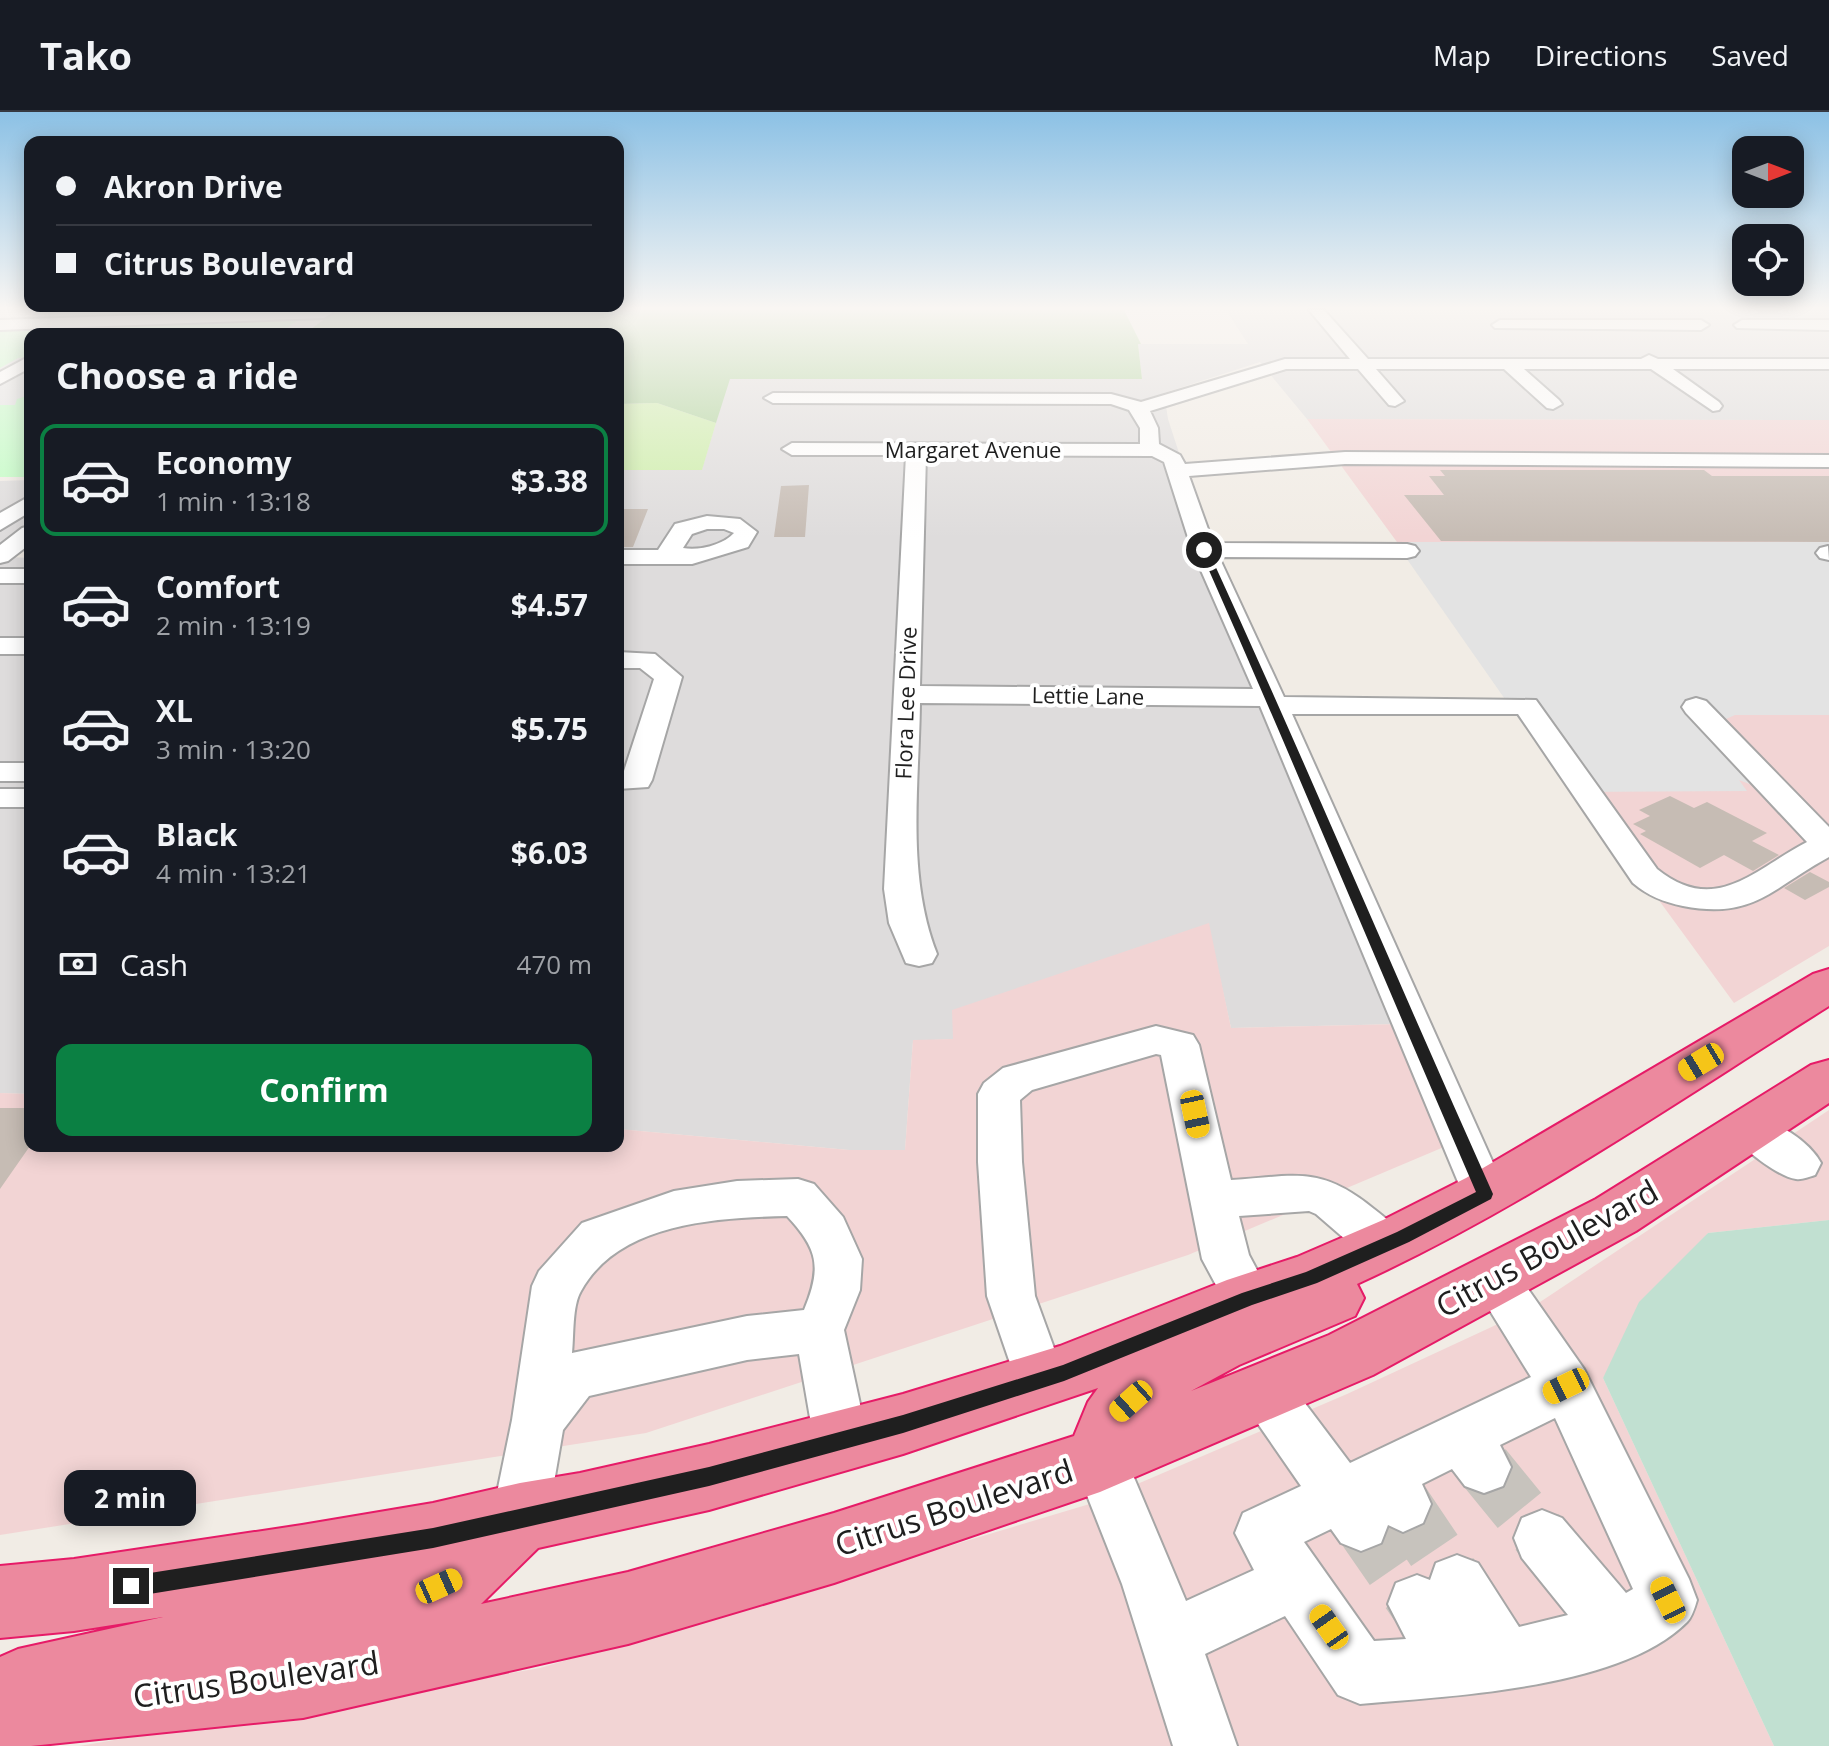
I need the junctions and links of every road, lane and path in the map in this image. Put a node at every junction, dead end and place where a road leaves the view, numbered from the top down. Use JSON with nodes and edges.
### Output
{"nodes":[{"id":1,"x":1217,"y":386,"type":"edge"},
{"id":2,"x":1382,"y":386,"type":"edge"},
{"id":3,"x":1533,"y":386,"type":"edge"},
{"id":4,"x":1686,"y":386,"type":"edge"},
{"id":5,"x":773,"y":398,"type":"dead end"},
{"id":6,"x":1395,"y":401,"type":"dead end"},
{"id":7,"x":1553,"y":404,"type":"dead end"},
{"id":8,"x":1713,"y":406,"type":"dead end"},
{"id":9,"x":1138,"y":408,"type":"junction"},
{"id":10,"x":792,"y":449,"type":"dead end"},
{"id":11,"x":916,"y":449,"type":"junction"},
{"id":12,"x":1155,"y":450,"type":"junction"},
{"id":13,"x":1829,"y":461,"type":"edge"},
{"id":14,"x":1176,"y":470,"type":"junction"},
{"id":15,"x":24,"y":506,"type":"edge"},
{"id":16,"x":0,"y":523,"type":"edge"},
{"id":17,"x":24,"y":538,"type":"edge"},
{"id":18,"x":1204,"y":550,"type":"junction"},
{"id":19,"x":1407,"y":551,"type":"dead end"},
{"id":20,"x":0,"y":556,"type":"edge"},
{"id":21,"x":624,"y":557,"type":"edge"},
{"id":22,"x":692,"y":557,"type":"dead end"},
{"id":23,"x":0,"y":576,"type":"edge"},
{"id":24,"x":24,"y":576,"type":"edge"},
{"id":25,"x":0,"y":646,"type":"edge"},
{"id":26,"x":24,"y":646,"type":"edge"},
{"id":27,"x":624,"y":660,"type":"edge"},
{"id":28,"x":906,"y":694,"type":"junction"},
{"id":29,"x":1272,"y":702,"type":"junction"},
{"id":30,"x":1696,"y":707,"type":"dead end"},
{"id":31,"x":0,"y":772,"type":"edge"},
{"id":32,"x":24,"y":772,"type":"edge"},
{"id":33,"x":624,"y":780,"type":"edge"},
{"id":34,"x":0,"y":798,"type":"edge"},
{"id":35,"x":24,"y":798,"type":"edge"},
{"id":36,"x":1828,"y":845,"type":"edge"},
{"id":37,"x":919,"y":954,"type":"dead end"},
{"id":38,"x":1829,"y":985,"type":"edge"},
{"id":39,"x":1829,"y":1078,"type":"edge"},
{"id":40,"x":1566,"y":1146,"type":"junction"},
{"id":41,"x":1485,"y":1194,"type":"junction"},
{"id":42,"x":1213,"y":1200,"type":"junction"},
{"id":43,"x":1385,"y":1245,"type":"junction"},
{"id":44,"x":1495,"y":1280,"type":"junction"},
{"id":45,"x":1248,"y":1298,"type":"junction"},
{"id":46,"x":819,"y":1330,"type":"junction"},
{"id":47,"x":1040,"y":1381,"type":"junction"},
{"id":48,"x":1566,"y":1386,"type":"junction"},
{"id":49,"x":1265,"y":1391,"type":"junction"},
{"id":50,"x":538,"y":1420,"type":"junction"},
{"id":51,"x":841,"y":1441,"type":"junction"},
{"id":52,"x":1100,"y":1460,"type":"junction"},
{"id":53,"x":1372,"y":1499,"type":"junction"},
{"id":54,"x":520,"y":1517,"type":"junction"},
{"id":55,"x":1542,"y":1538,"type":"tunnel mouth"},
{"id":56,"x":1297,"y":1580,"type":"junction"},
{"id":57,"x":1437,"y":1594,"type":"tunnel mouth"},
{"id":58,"x":0,"y":1602,"type":"edge"},
{"id":59,"x":1620,"y":1632,"type":"junction"},
{"id":60,"x":1169,"y":1640,"type":"junction"},
{"id":61,"x":1484,"y":1663,"type":"junction"},
{"id":62,"x":0,"y":1691,"type":"edge"},
{"id":63,"x":0,"y":1711,"type":"edge"},
{"id":64,"x":1205,"y":1746,"type":"edge"}],
"edges":[{"from":1,"to":9,"type":"street"},
{"from":2,"to":6,"type":"street"},
{"from":3,"to":7,"type":"street"},
{"from":4,"to":8,"type":"street"},
{"from":5,"to":9,"type":"street"},
{"from":9,"to":12,"type":"street"},
{"from":10,"to":11,"type":"street","name":"Margaret Avenue"},
{"from":11,"to":12,"type":"street","name":"Margaret Avenue"},
{"from":11,"to":28,"type":"street","name":"Flora Lee Drive"},
{"from":12,"to":14,"type":"street"},
{"from":13,"to":14,"type":"street"},
{"from":14,"to":18,"type":"street"},
{"from":15,"to":16,"type":"street"},
{"from":17,"to":20,"type":"street"},
{"from":18,"to":19,"type":"street"},
{"from":18,"to":29,"type":"street"},
{"from":21,"to":22,"type":"street"},
{"from":23,"to":24,"type":"street"},
{"from":25,"to":26,"type":"street"},
{"from":27,"to":33,"type":"street"},
{"from":28,"to":29,"type":"street","name":"Lettie Lane"},
{"from":28,"to":37,"type":"street","name":"Flora Lee Drive"},
{"from":29,"to":36,"type":"street","name":"Lettie Lane"},
{"from":29,"to":41,"type":"street"},
{"from":30,"to":36,"type":"street"},
{"from":31,"to":32,"type":"street"},
{"from":34,"to":35,"type":"street"},
{"from":38,"to":40,"type":"highway"},
{"from":39,"to":44,"type":"highway","name":"Citrus Boulevard"},
{"from":40,"to":41,"type":"highway"},
{"from":40,"to":52,"type":"highway"},
{"from":41,"to":43,"type":"highway"},
{"from":42,"to":43,"type":"street"},
{"from":42,"to":45,"type":"street"},
{"from":42,"to":47,"type":"street"},
{"from":43,"to":45,"type":"highway"},
{"from":44,"to":48,"type":"street"},
{"from":44,"to":49,"type":"highway","name":"Citrus Boulevard"},
{"from":45,"to":47,"type":"highway"},
{"from":46,"to":50,"type":"street"},
{"from":46,"to":50,"type":"street"},
{"from":46,"to":51,"type":"street"},
{"from":47,"to":51,"type":"highway"},
{"from":48,"to":53,"type":"street"},
{"from":48,"to":59,"type":"street"},
{"from":49,"to":52,"type":"highway","name":"Citrus Boulevard"},
{"from":49,"to":53,"type":"street"},
{"from":50,"to":54,"type":"street"},
{"from":51,"to":54,"type":"highway"},
{"from":52,"to":60,"type":"street"},
{"from":52,"to":63,"type":"highway","name":"Citrus Boulevard"},
{"from":53,"to":56,"type":"street"},
{"from":54,"to":58,"type":"highway"},
{"from":54,"to":62,"type":"highway"},
{"from":55,"to":59,"type":"street"},
{"from":56,"to":60,"type":"street"},
{"from":56,"to":61,"type":"street"},
{"from":57,"to":61,"type":"street"},
{"from":59,"to":61,"type":"street"},
{"from":60,"to":64,"type":"street"}]}
